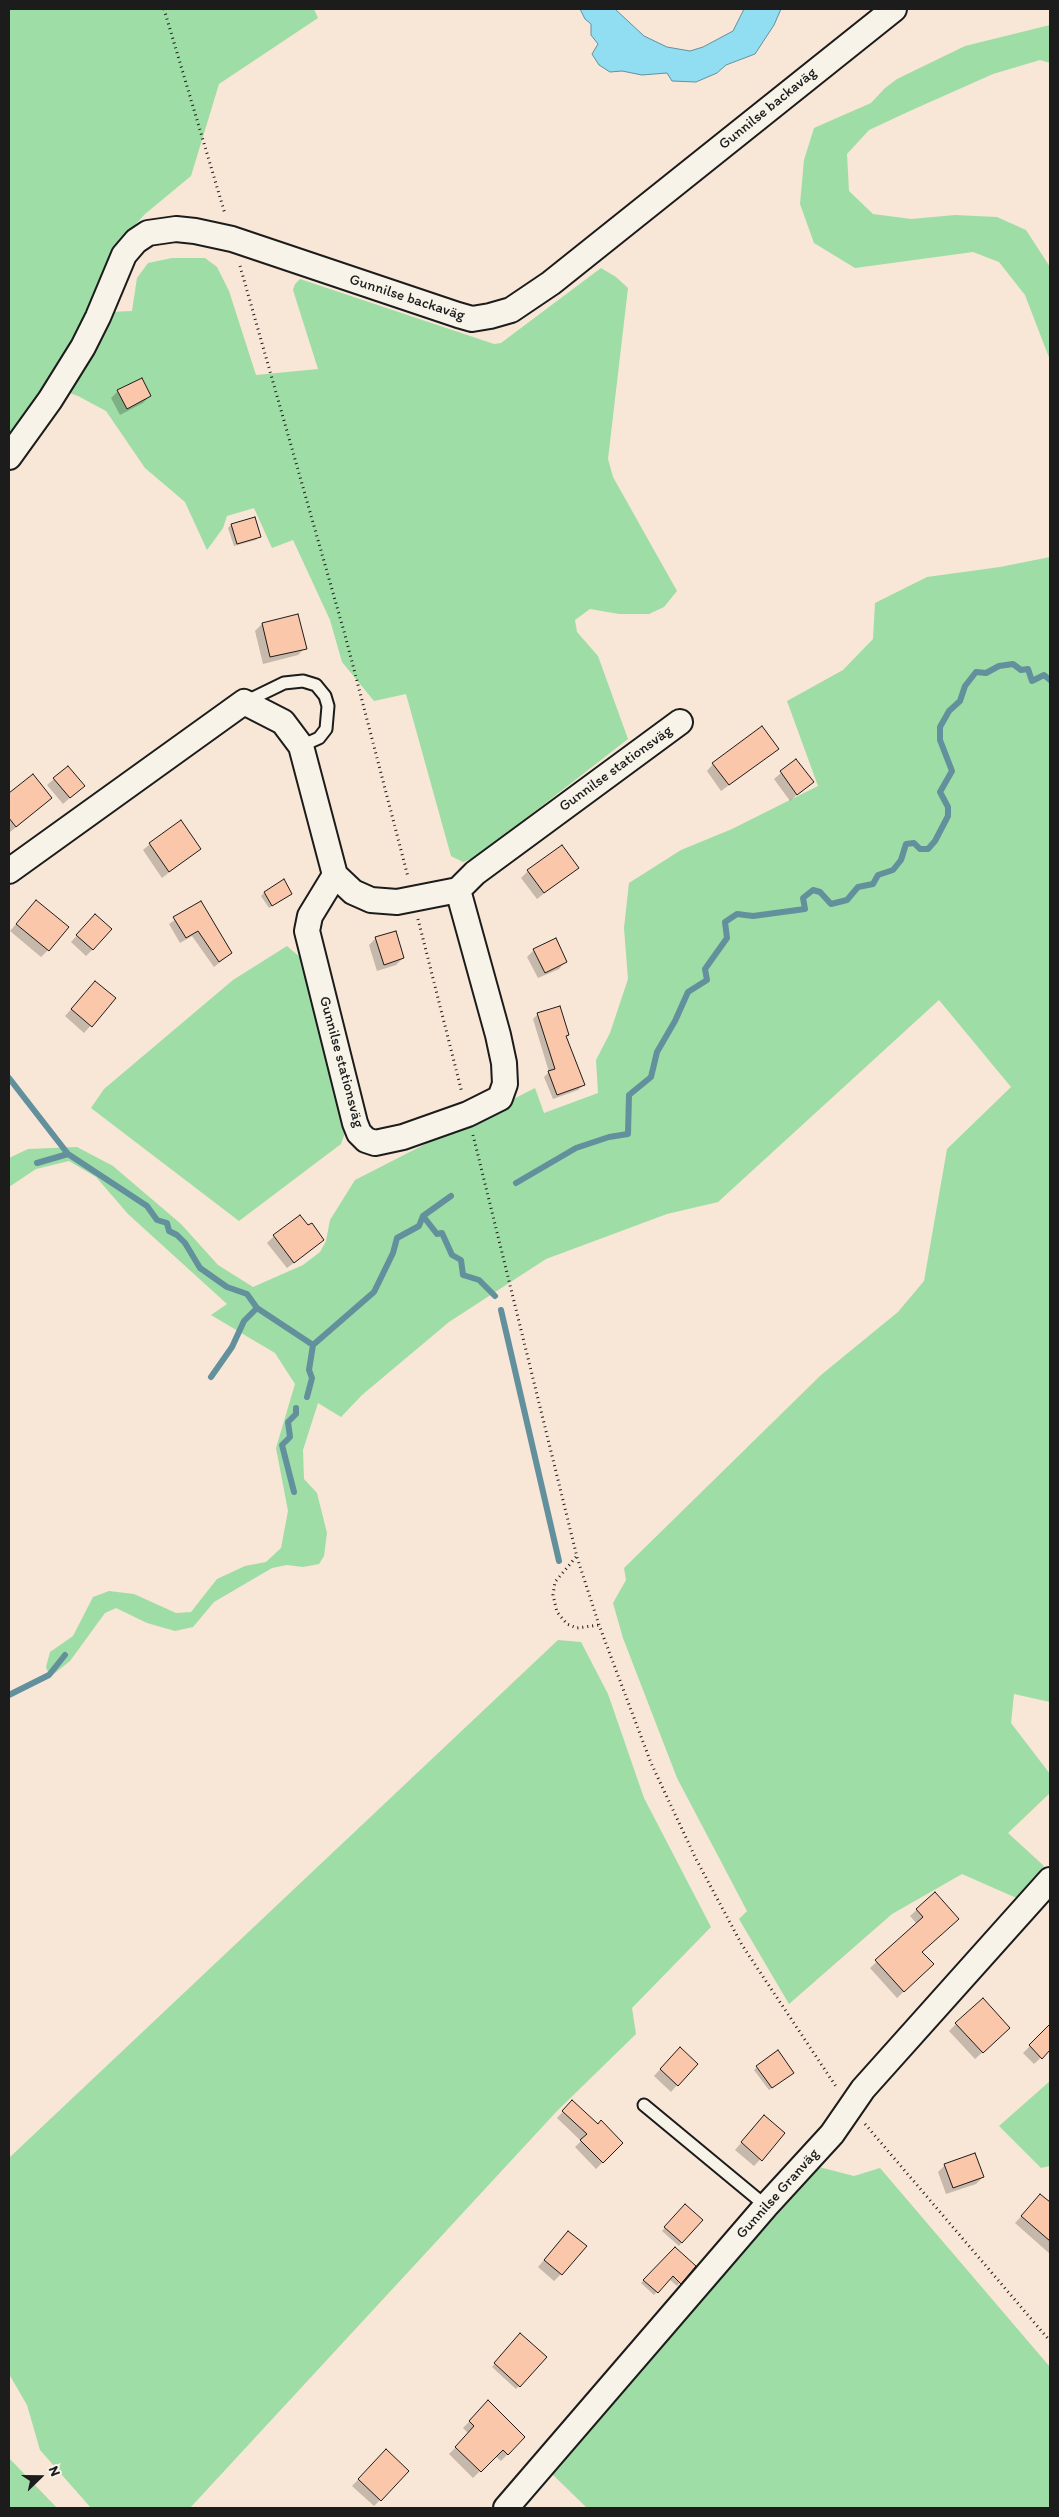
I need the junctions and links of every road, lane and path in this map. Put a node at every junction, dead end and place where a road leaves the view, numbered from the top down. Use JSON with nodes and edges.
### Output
{"nodes":[{"id":1,"x":164,"y":9,"type":"edge"},
{"id":2,"x":894,"y":9,"type":"edge"},
{"id":3,"x":232,"y":239,"type":"junction"},
{"id":4,"x":9,"y":457,"type":"edge"},
{"id":5,"x":244,"y":702,"type":"junction"},
{"id":6,"x":680,"y":722,"type":"dead end"},
{"id":7,"x":301,"y":746,"type":"junction"},
{"id":8,"x":9,"y":871,"type":"edge"},
{"id":9,"x":335,"y":875,"type":"junction"},
{"id":10,"x":458,"y":890,"type":"junction"},
{"id":11,"x":414,"y":900,"type":"junction"},
{"id":12,"x":468,"y":1114,"type":"junction"},
{"id":13,"x":577,"y":1557,"type":"junction"},
{"id":14,"x":600,"y":1625,"type":"junction"},
{"id":15,"x":1050,"y":1880,"type":"edge"},
{"id":16,"x":644,"y":2105,"type":"dead end"},
{"id":17,"x":852,"y":2109,"type":"junction"},
{"id":18,"x":766,"y":2206,"type":"junction"},
{"id":19,"x":1050,"y":2340,"type":"edge"},
{"id":20,"x":506,"y":2508,"type":"edge"}],
"edges":[{"from":1,"to":3,"type":"path"},
{"from":2,"to":3,"type":"street","name":"Gunnilse backaväg"},
{"from":3,"to":4,"type":"street","name":"Gunnilse backaväg"},
{"from":3,"to":11,"type":"path"},
{"from":5,"to":7,"type":"street"},
{"from":5,"to":7,"type":"lane"},
{"from":5,"to":8,"type":"street"},
{"from":6,"to":10,"type":"street","name":"Gunnilse stationsväg"},
{"from":7,"to":9,"type":"street"},
{"from":9,"to":11,"type":"street"},
{"from":9,"to":12,"type":"street","name":"Gunnilse stationsväg"},
{"from":10,"to":11,"type":"street"},
{"from":10,"to":12,"type":"street","name":"Gunnilse stationsväg"},
{"from":11,"to":12,"type":"path"},
{"from":12,"to":13,"type":"path"},
{"from":13,"to":14,"type":"path"},
{"from":13,"to":14,"type":"path"},
{"from":14,"to":17,"type":"path"},
{"from":15,"to":17,"type":"street","name":"Gunnilse Granväg"},
{"from":16,"to":18,"type":"lane"},
{"from":17,"to":18,"type":"street","name":"Gunnilse Granväg"},
{"from":17,"to":19,"type":"path"},
{"from":18,"to":20,"type":"street","name":"Gunnilse Granväg"}]}
